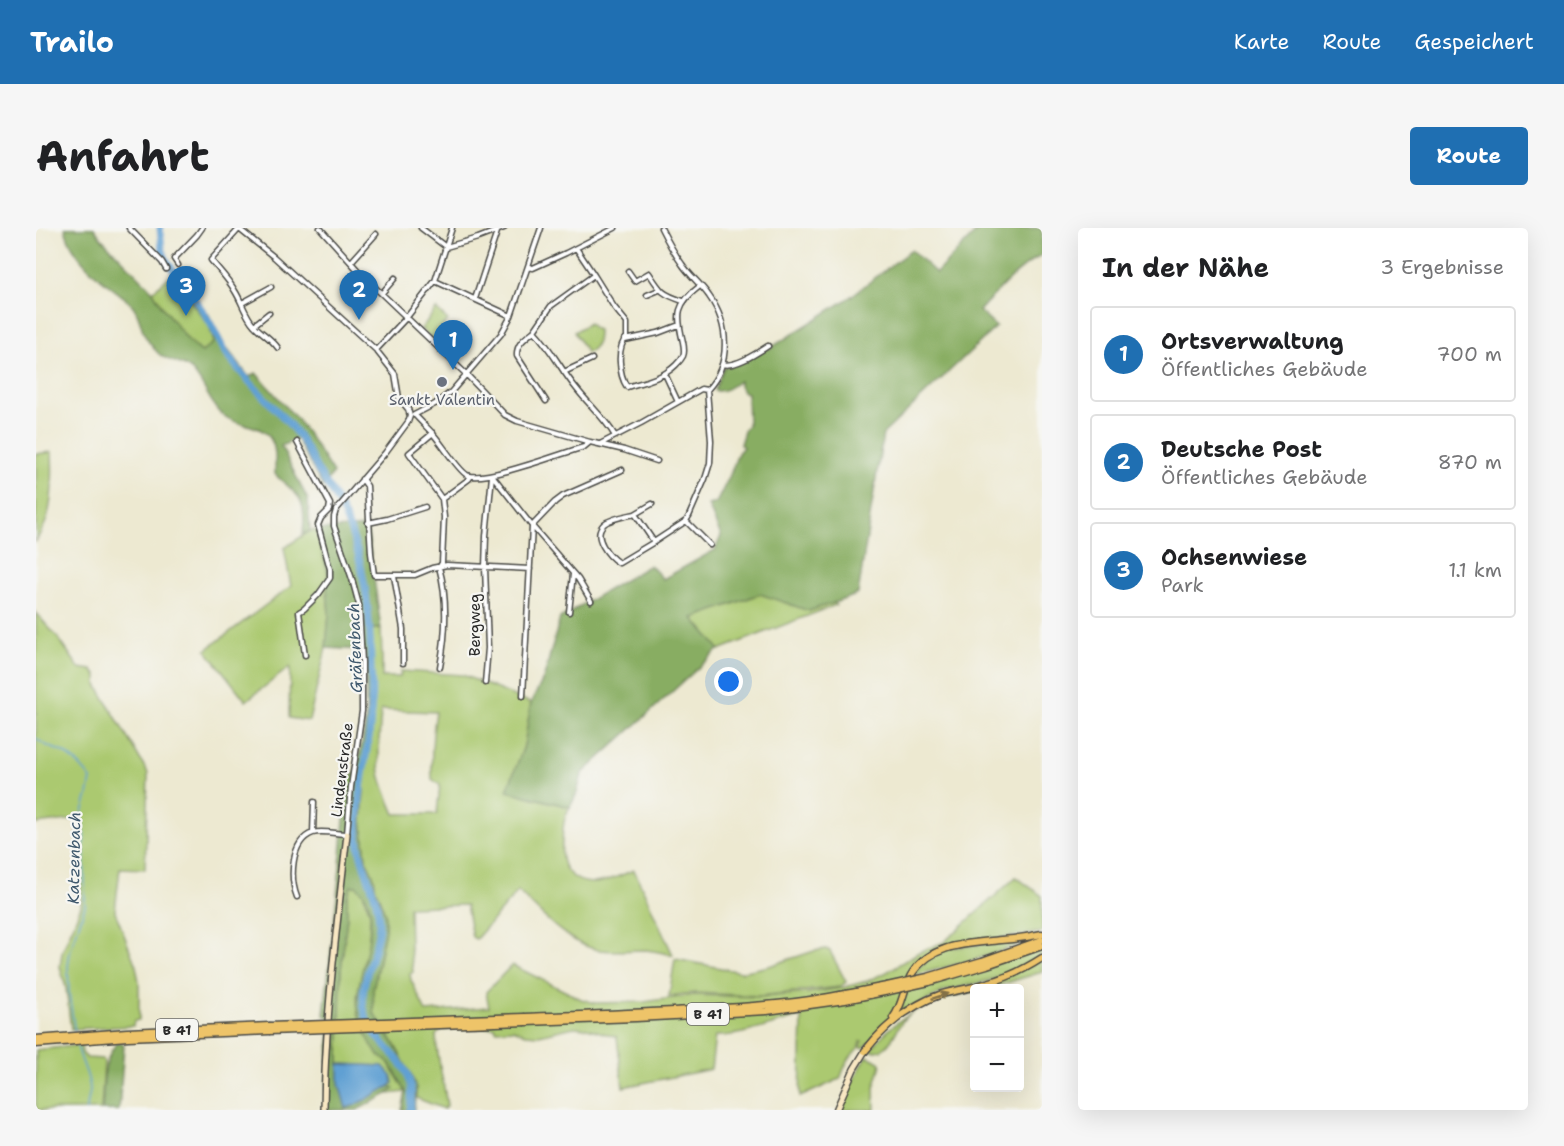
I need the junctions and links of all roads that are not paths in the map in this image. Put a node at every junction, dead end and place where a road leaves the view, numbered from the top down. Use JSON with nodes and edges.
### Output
{"nodes":[{"id":1,"x":129,"y":228,"type":"edge"},
{"id":2,"x":202,"y":228,"type":"edge"},
{"id":3,"x":239,"y":228,"type":"edge"},
{"id":4,"x":320,"y":228,"type":"edge"},
{"id":5,"x":421,"y":228,"type":"edge"},
{"id":6,"x":452,"y":228,"type":"edge"},
{"id":7,"x":504,"y":228,"type":"edge"},
{"id":8,"x":541,"y":228,"type":"edge"},
{"id":9,"x":615,"y":228,"type":"edge"},
{"id":10,"x":661,"y":228,"type":"edge"},
{"id":11,"x":498,"y":231,"type":"junction"},
{"id":12,"x":376,"y":234,"type":"dead end"},
{"id":13,"x":446,"y":247,"type":"junction"},
{"id":14,"x":576,"y":248,"type":"junction"},
{"id":15,"x":351,"y":262,"type":"junction"},
{"id":16,"x":178,"y":266,"type":"dead end"},
{"id":17,"x":528,"y":267,"type":"junction"},
{"id":18,"x":165,"y":269,"type":"dead end"},
{"id":19,"x":628,"y":271,"type":"dead end"},
{"id":20,"x":594,"y":275,"type":"junction"},
{"id":21,"x":395,"y":278,"type":"dead end"},
{"id":22,"x":435,"y":281,"type":"junction"},
{"id":23,"x":700,"y":286,"type":"junction"},
{"id":24,"x":271,"y":287,"type":"dead end"},
{"id":25,"x":659,"y":290,"type":"junction"},
{"id":26,"x":382,"y":293,"type":"junction"},
{"id":27,"x":647,"y":295,"type":"dead end"},
{"id":28,"x":475,"y":299,"type":"junction"},
{"id":29,"x":683,"y":302,"type":"junction"},
{"id":30,"x":242,"y":303,"type":"junction"},
{"id":31,"x":269,"y":313,"type":"dead end"},
{"id":32,"x":511,"y":316,"type":"junction"},
{"id":33,"x":407,"y":317,"type":"junction"},
{"id":34,"x":254,"y":325,"type":"junction"},
{"id":35,"x":679,"y":325,"type":"junction"},
{"id":36,"x":534,"y":331,"type":"junction"},
{"id":37,"x":623,"y":340,"type":"junction"},
{"id":38,"x":768,"y":346,"type":"dead end"},
{"id":39,"x":278,"y":348,"type":"dead end"},
{"id":40,"x":376,"y":350,"type":"junction"},
{"id":41,"x":592,"y":359,"type":"dead end"},
{"id":42,"x":722,"y":364,"type":"junction"},
{"id":43,"x":564,"y":372,"type":"junction"},
{"id":44,"x":466,"y":374,"type":"junction"},
{"id":45,"x":665,"y":374,"type":"junction"},
{"id":46,"x":707,"y":390,"type":"junction"},
{"id":47,"x":546,"y":401,"type":"dead end"},
{"id":48,"x":678,"y":402,"type":"junction"},
{"id":49,"x":412,"y":415,"type":"junction"},
{"id":50,"x":433,"y":434,"type":"junction"},
{"id":51,"x":615,"y":436,"type":"junction"},
{"id":52,"x":297,"y":442,"type":"dead end"},
{"id":53,"x":590,"y":442,"type":"junction"},
{"id":54,"x":600,"y":444,"type":"junction"},
{"id":55,"x":657,"y":462,"type":"dead end"},
{"id":56,"x":622,"y":470,"type":"dead end"},
{"id":57,"x":492,"y":475,"type":"junction"},
{"id":58,"x":471,"y":476,"type":"junction"},
{"id":59,"x":362,"y":479,"type":"junction"},
{"id":60,"x":442,"y":499,"type":"junction"},
{"id":61,"x":651,"y":504,"type":"dead end"},
{"id":62,"x":425,"y":507,"type":"dead end"},
{"id":63,"x":329,"y":510,"type":"junction"},
{"id":64,"x":336,"y":512,"type":"junction"},
{"id":65,"x":635,"y":514,"type":"junction"},
{"id":66,"x":686,"y":521,"type":"junction"},
{"id":67,"x":368,"y":523,"type":"junction"},
{"id":68,"x":532,"y":526,"type":"junction"},
{"id":69,"x":654,"y":542,"type":"junction"},
{"id":70,"x":711,"y":545,"type":"dead end"},
{"id":71,"x":439,"y":567,"type":"junction"},
{"id":72,"x":485,"y":567,"type":"junction"},
{"id":73,"x":530,"y":569,"type":"junction"},
{"id":74,"x":573,"y":573,"type":"junction"},
{"id":75,"x":394,"y":576,"type":"junction"},
{"id":76,"x":591,"y":601,"type":"dead end"},
{"id":77,"x":568,"y":612,"type":"dead end"},
{"id":78,"x":305,"y":655,"type":"dead end"},
{"id":79,"x":403,"y":663,"type":"dead end"},
{"id":80,"x":440,"y":668,"type":"dead end"},
{"id":81,"x":485,"y":683,"type":"dead end"},
{"id":82,"x":523,"y":696,"type":"dead end"},
{"id":83,"x":314,"y":802,"type":"dead end"},
{"id":84,"x":313,"y":833,"type":"junction"},
{"id":85,"x":347,"y":834,"type":"junction"},
{"id":86,"x":297,"y":897,"type":"dead end"},
{"id":87,"x":1042,"y":934,"type":"edge"},
{"id":88,"x":1042,"y":940,"type":"edge"},
{"id":89,"x":1042,"y":946,"type":"edge"},
{"id":90,"x":1042,"y":958,"type":"edge"},
{"id":91,"x":928,"y":980,"type":"junction"},
{"id":92,"x":889,"y":1024,"type":"junction"},
{"id":93,"x":70,"y":1038,"type":"junction"},
{"id":94,"x":36,"y":1039,"type":"edge"},
{"id":95,"x":36,"y":1044,"type":"edge"},
{"id":96,"x":865,"y":1051,"type":"joint"},
{"id":97,"x":324,"y":1110,"type":"edge"},
{"id":98,"x":836,"y":1110,"type":"edge"}],
"edges":[{"from":1,"to":18,"type":"street"},
{"from":2,"to":16,"type":"street"},
{"from":3,"to":30,"type":"street"},
{"from":3,"to":40,"type":"street"},
{"from":4,"to":15,"type":"street"},
{"from":5,"to":13,"type":"street"},
{"from":6,"to":13,"type":"street"},
{"from":7,"to":11,"type":"street"},
{"from":8,"to":17,"type":"street"},
{"from":9,"to":14,"type":"street"},
{"from":10,"to":23,"type":"street"},
{"from":11,"to":13,"type":"street"},
{"from":11,"to":28,"type":"street"},
{"from":12,"to":15,"type":"street"},
{"from":13,"to":22,"type":"street"},
{"from":14,"to":17,"type":"street"},
{"from":14,"to":20,"type":"street"},
{"from":15,"to":26,"type":"street"},
{"from":17,"to":32,"type":"street"},
{"from":19,"to":25,"type":"street"},
{"from":20,"to":36,"type":"street"},
{"from":20,"to":37,"type":"street"},
{"from":21,"to":26,"type":"street"},
{"from":22,"to":28,"type":"street"},
{"from":22,"to":33,"type":"street"},
{"from":23,"to":29,"type":"street"},
{"from":23,"to":42,"type":"street"},
{"from":24,"to":30,"type":"street"},
{"from":25,"to":27,"type":"street"},
{"from":25,"to":29,"type":"street"},
{"from":26,"to":33,"type":"street"},
{"from":28,"to":32,"type":"street"},
{"from":29,"to":35,"type":"street"},
{"from":30,"to":34,"type":"street"},
{"from":31,"to":34,"type":"street"},
{"from":32,"to":44,"type":"street"},
{"from":33,"to":40,"type":"street"},
{"from":33,"to":44,"type":"street"},
{"from":34,"to":39,"type":"street"},
{"from":35,"to":37,"type":"street"},
{"from":35,"to":45,"type":"street"},
{"from":36,"to":43,"type":"street"},
{"from":36,"to":47,"type":"street"},
{"from":37,"to":45,"type":"street"},
{"from":38,"to":42,"type":"street"},
{"from":40,"to":49,"type":"street"},
{"from":41,"to":43,"type":"street"},
{"from":42,"to":46,"type":"street"},
{"from":43,"to":51,"type":"street"},
{"from":44,"to":49,"type":"street"},
{"from":44,"to":53,"type":"street"},
{"from":45,"to":48,"type":"street"},
{"from":46,"to":48,"type":"street"},
{"from":46,"to":66,"type":"street"},
{"from":48,"to":51,"type":"street"},
{"from":49,"to":50,"type":"street"},
{"from":49,"to":59,"type":"street"},
{"from":50,"to":58,"type":"street"},
{"from":50,"to":60,"type":"street"},
{"from":51,"to":54,"type":"street"},
{"from":52,"to":63,"type":"street"},
{"from":53,"to":54,"type":"street"},
{"from":53,"to":57,"type":"street"},
{"from":54,"to":55,"type":"street"},
{"from":56,"to":68,"type":"street"},
{"from":57,"to":58,"type":"street"},
{"from":57,"to":68,"type":"street"},
{"from":57,"to":72,"type":"street","name":"Bergweg"},
{"from":58,"to":60,"type":"street"},
{"from":59,"to":64,"type":"street"},
{"from":59,"to":67,"type":"street"},
{"from":60,"to":71,"type":"street"},
{"from":61,"to":65,"type":"street"},
{"from":62,"to":67,"type":"street"},
{"from":63,"to":64,"type":"street"},
{"from":63,"to":78,"type":"street"},
{"from":64,"to":85,"type":"street","name":"Lindenstraße"},
{"from":65,"to":69,"type":"street"},
{"from":65,"to":69,"type":"street"},
{"from":66,"to":69,"type":"street"},
{"from":66,"to":70,"type":"street"},
{"from":67,"to":75,"type":"street"},
{"from":68,"to":73,"type":"street"},
{"from":68,"to":74,"type":"street"},
{"from":71,"to":72,"type":"street"},
{"from":71,"to":75,"type":"street"},
{"from":71,"to":80,"type":"street"},
{"from":72,"to":73,"type":"street"},
{"from":72,"to":81,"type":"street","name":"Bergweg"},
{"from":73,"to":82,"type":"street"},
{"from":74,"to":76,"type":"street"},
{"from":74,"to":77,"type":"street"},
{"from":75,"to":79,"type":"street"},
{"from":83,"to":84,"type":"street"},
{"from":84,"to":85,"type":"street"},
{"from":84,"to":86,"type":"street"},
{"from":85,"to":97,"type":"street"},
{"from":87,"to":92,"type":"highway"},
{"from":88,"to":91,"type":"highway","number":"B 41"},
{"from":89,"to":91,"type":"highway","number":"B 41"},
{"from":92,"to":90,"type":"highway","one_way":true},
{"from":91,"to":93,"type":"highway","number":"B 41","bridge":true},
{"from":92,"to":96,"type":"highway"},
{"from":93,"to":94,"type":"highway","number":"B 41"},
{"from":93,"to":95,"type":"highway","number":"B 41"},
{"from":96,"to":98,"type":"street"}]}
